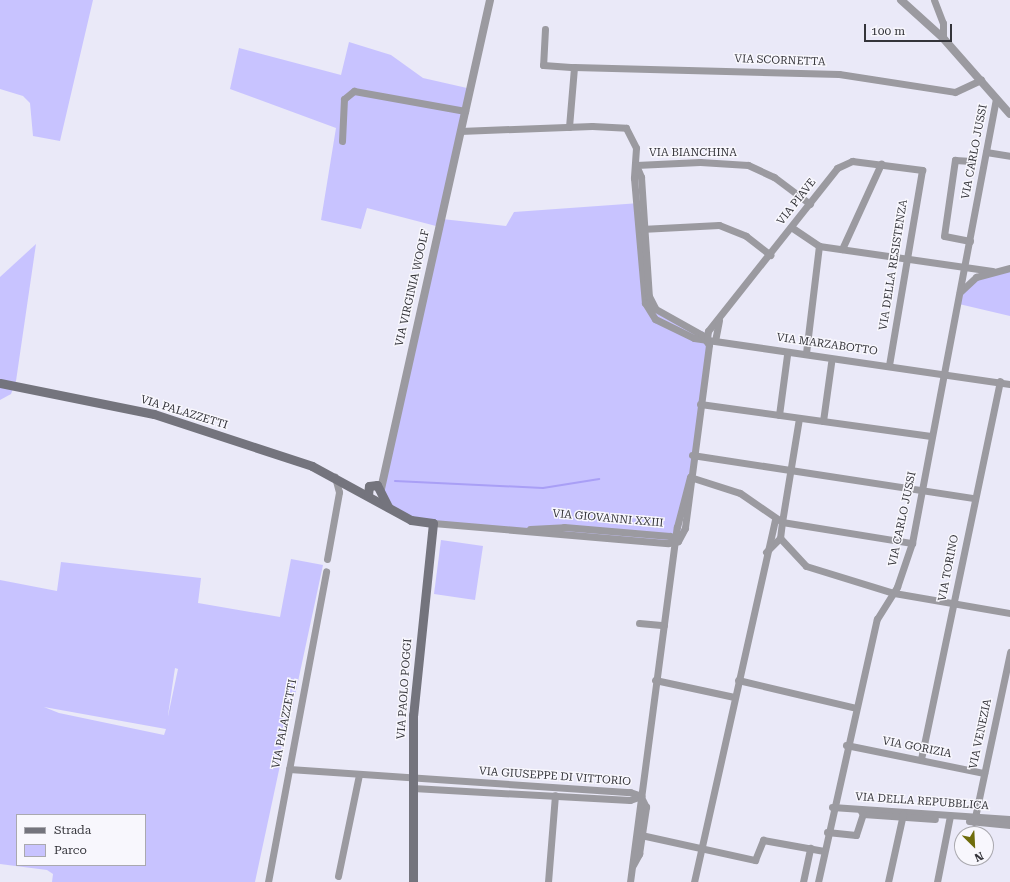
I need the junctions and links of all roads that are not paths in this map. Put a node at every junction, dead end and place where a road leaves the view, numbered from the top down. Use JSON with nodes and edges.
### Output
{"nodes":[{"id":1,"x":490,"y":0,"type":"edge"},
{"id":2,"x":900,"y":0,"type":"edge"},
{"id":3,"x":934,"y":0,"type":"edge"},
{"id":4,"x":545,"y":29,"type":"dead end"},
{"id":5,"x":943,"y":38,"type":"junction"},
{"id":6,"x":574,"y":67,"type":"junction"},
{"id":7,"x":980,"y":80,"type":"junction"},
{"id":8,"x":996,"y":99,"type":"junction"},
{"id":9,"x":465,"y":111,"type":"junction"},
{"id":10,"x":1010,"y":114,"type":"edge"},
{"id":11,"x":569,"y":127,"type":"junction"},
{"id":12,"x":460,"y":131,"type":"junction"},
{"id":13,"x":342,"y":142,"type":"dead end"},
{"id":14,"x":986,"y":152,"type":"junction"},
{"id":15,"x":1010,"y":156,"type":"edge"},
{"id":16,"x":971,"y":162,"type":"dead end"},
{"id":17,"x":881,"y":164,"type":"junction"},
{"id":18,"x":636,"y":165,"type":"junction"},
{"id":19,"x":922,"y":170,"type":"joint"},
{"id":20,"x":810,"y":204,"type":"junction"},
{"id":21,"x":791,"y":227,"type":"junction"},
{"id":22,"x":642,"y":229,"type":"junction"},
{"id":23,"x":970,"y":241,"type":"junction"},
{"id":24,"x":819,"y":246,"type":"junction"},
{"id":25,"x":842,"y":249,"type":"junction"},
{"id":26,"x":770,"y":255,"type":"junction"},
{"id":27,"x":906,"y":260,"type":"junction"},
{"id":28,"x":1010,"y":268,"type":"edge"},
{"id":29,"x":964,"y":270,"type":"junction"},
{"id":30,"x":992,"y":271,"type":"junction"},
{"id":31,"x":958,"y":294,"type":"junction"},
{"id":32,"x":645,"y":303,"type":"junction"},
{"id":33,"x":657,"y":311,"type":"junction"},
{"id":34,"x":720,"y":318,"type":"junction"},
{"id":35,"x":706,"y":339,"type":"junction"},
{"id":36,"x":715,"y":341,"type":"junction"},
{"id":37,"x":806,"y":353,"type":"junction"},
{"id":38,"x":787,"y":355,"type":"dead end"},
{"id":39,"x":831,"y":363,"type":"dead end"},
{"id":40,"x":889,"y":365,"type":"junction"},
{"id":41,"x":944,"y":372,"type":"junction"},
{"id":42,"x":1000,"y":381,"type":"junction"},
{"id":43,"x":0,"y":383,"type":"edge"},
{"id":44,"x":1010,"y":384,"type":"edge"},
{"id":45,"x":700,"y":404,"type":"junction"},
{"id":46,"x":780,"y":415,"type":"junction"},
{"id":47,"x":799,"y":418,"type":"junction"},
{"id":48,"x":823,"y":421,"type":"junction"},
{"id":49,"x":931,"y":436,"type":"junction"},
{"id":50,"x":692,"y":455,"type":"junction"},
{"id":51,"x":792,"y":470,"type":"junction"},
{"id":52,"x":334,"y":476,"type":"junction"},
{"id":53,"x":690,"y":477,"type":"junction"},
{"id":54,"x":349,"y":485,"type":"junction"},
{"id":55,"x":376,"y":488,"type":"junction"},
{"id":56,"x":922,"y":488,"type":"junction"},
{"id":57,"x":339,"y":492,"type":"junction"},
{"id":58,"x":370,"y":497,"type":"junction"},
{"id":59,"x":974,"y":498,"type":"junction"},
{"id":60,"x":389,"y":509,"type":"junction"},
{"id":61,"x":779,"y":521,"type":"junction"},
{"id":62,"x":433,"y":523,"type":"junction"},
{"id":63,"x":780,"y":538,"type":"junction"},
{"id":64,"x":678,"y":541,"type":"junction"},
{"id":65,"x":912,"y":543,"type":"junction"},
{"id":66,"x":766,"y":552,"type":"junction"},
{"id":67,"x":327,"y":559,"type":"dead end"},
{"id":68,"x":326,"y":571,"type":"dead end"},
{"id":69,"x":894,"y":593,"type":"junction"},
{"id":70,"x":953,"y":604,"type":"junction"},
{"id":71,"x":1010,"y":613,"type":"edge"},
{"id":72,"x":640,"y":623,"type":"dead end"},
{"id":73,"x":664,"y":625,"type":"junction"},
{"id":74,"x":1010,"y":652,"type":"edge"},
{"id":75,"x":656,"y":680,"type":"junction"},
{"id":76,"x":738,"y":680,"type":"junction"},
{"id":77,"x":734,"y":697,"type":"junction"},
{"id":78,"x":856,"y":708,"type":"junction"},
{"id":79,"x":846,"y":745,"type":"junction"},
{"id":80,"x":921,"y":759,"type":"junction"},
{"id":81,"x":289,"y":769,"type":"junction"},
{"id":82,"x":984,"y":773,"type":"junction"},
{"id":83,"x":359,"y":775,"type":"junction"},
{"id":84,"x":413,"y":784,"type":"junction"},
{"id":85,"x":555,"y":795,"type":"junction"},
{"id":86,"x":641,"y":796,"type":"junction"},
{"id":87,"x":832,"y":807,"type":"junction"},
{"id":88,"x":861,"y":812,"type":"junction"},
{"id":89,"x":903,"y":814,"type":"junction"},
{"id":90,"x":950,"y":818,"type":"junction"},
{"id":91,"x":975,"y":819,"type":"junction"},
{"id":92,"x":1010,"y":819,"type":"edge"},
{"id":93,"x":1010,"y":826,"type":"edge"},
{"id":94,"x":828,"y":832,"type":"junction"},
{"id":95,"x":641,"y":835,"type":"junction"},
{"id":96,"x":701,"y":848,"type":"junction"},
{"id":97,"x":810,"y":848,"type":"junction"},
{"id":98,"x":824,"y":851,"type":"junction"},
{"id":99,"x":632,"y":867,"type":"junction"},
{"id":100,"x":338,"y":876,"type":"dead end"},
{"id":101,"x":268,"y":882,"type":"edge"},
{"id":102,"x":413,"y":882,"type":"edge"},
{"id":103,"x":548,"y":882,"type":"edge"},
{"id":104,"x":630,"y":882,"type":"edge"},
{"id":105,"x":694,"y":882,"type":"edge"},
{"id":106,"x":803,"y":882,"type":"edge"},
{"id":107,"x":818,"y":882,"type":"edge"},
{"id":108,"x":888,"y":882,"type":"edge"},
{"id":109,"x":937,"y":882,"type":"edge"}],
"edges":[{"from":1,"to":9,"type":"street","name":"VIA VIRGINIA WOOLF"},
{"from":2,"to":5,"type":"street","name":"VIA CARLO JUSSI"},
{"from":3,"to":5,"type":"street"},
{"from":4,"to":6,"type":"street","name":"VIA SCORNETTA"},
{"from":5,"to":7,"type":"street","name":"VIA CARLO JUSSI"},
{"from":6,"to":7,"type":"street","name":"VIA SCORNETTA"},
{"from":6,"to":11,"type":"street"},
{"from":7,"to":8,"type":"street","name":"VIA CARLO JUSSI"},
{"from":8,"to":10,"type":"street"},
{"from":8,"to":14,"type":"street","name":"VIA CARLO JUSSI"},
{"from":9,"to":12,"type":"street","name":"VIA VIRGINIA WOOLF"},
{"from":9,"to":13,"type":"street"},
{"from":11,"to":12,"type":"street"},
{"from":11,"to":18,"type":"street"},
{"from":12,"to":55,"type":"street","name":"VIA VIRGINIA WOOLF"},
{"from":14,"to":15,"type":"street"},
{"from":14,"to":23,"type":"street","name":"VIA CARLO JUSSI"},
{"from":16,"to":23,"type":"street","name":"VIA CARLO JUSSI"},
{"from":17,"to":19,"type":"street","name":"VIA PIAVE"},
{"from":17,"to":20,"type":"street","name":"VIA PIAVE"},
{"from":17,"to":25,"type":"street"},
{"from":18,"to":20,"type":"street","name":"VIA BIANCHINA"},
{"from":18,"to":22,"type":"street"},
{"from":19,"to":27,"type":"street","name":"VIA DELLA RESISTENZA"},
{"from":20,"to":21,"type":"street","name":"VIA PIAVE"},
{"from":21,"to":24,"type":"street"},
{"from":21,"to":26,"type":"street","name":"VIA PIAVE"},
{"from":22,"to":26,"type":"street"},
{"from":22,"to":32,"type":"street"},
{"from":22,"to":33,"type":"street"},
{"from":23,"to":29,"type":"street","name":"VIA CARLO JUSSI"},
{"from":24,"to":25,"type":"street"},
{"from":24,"to":37,"type":"street"},
{"from":25,"to":27,"type":"street"},
{"from":26,"to":34,"type":"street","name":"VIA PIAVE"},
{"from":27,"to":29,"type":"street"},
{"from":27,"to":40,"type":"street","name":"VIA DELLA RESISTENZA"},
{"from":28,"to":30,"type":"street"},
{"from":29,"to":30,"type":"street"},
{"from":29,"to":31,"type":"street","name":"VIA CARLO JUSSI"},
{"from":30,"to":31,"type":"street"},
{"from":31,"to":41,"type":"street","name":"VIA CARLO JUSSI"},
{"from":32,"to":33,"type":"street"},
{"from":32,"to":35,"type":"street","name":"VIA MARZABOTTO"},
{"from":33,"to":35,"type":"street"},
{"from":34,"to":35,"type":"street","name":"VIA PIAVE"},
{"from":34,"to":36,"type":"street","name":"VIA PIAVE"},
{"from":35,"to":36,"type":"street","name":"VIA MARZABOTTO"},
{"from":35,"to":45,"type":"street"},
{"from":36,"to":37,"type":"street","name":"VIA MARZABOTTO"},
{"from":37,"to":40,"type":"street","name":"VIA MARZABOTTO"},
{"from":38,"to":46,"type":"street"},
{"from":39,"to":48,"type":"street"},
{"from":40,"to":41,"type":"street","name":"VIA MARZABOTTO"},
{"from":41,"to":42,"type":"street","name":"VIA MARZABOTTO"},
{"from":41,"to":49,"type":"street","name":"VIA CARLO JUSSI"},
{"from":42,"to":44,"type":"street","name":"VIA MARZABOTTO"},
{"from":42,"to":59,"type":"street","name":"VIA TORINO"},
{"from":43,"to":52,"type":"main road","name":"VIA PALAZZETTI"},
{"from":45,"to":46,"type":"street"},
{"from":45,"to":50,"type":"street"},
{"from":46,"to":47,"type":"street"},
{"from":47,"to":48,"type":"street"},
{"from":47,"to":51,"type":"street"},
{"from":48,"to":49,"type":"street"},
{"from":49,"to":56,"type":"street","name":"VIA CARLO JUSSI"},
{"from":50,"to":51,"type":"street"},
{"from":50,"to":53,"type":"street"},
{"from":51,"to":56,"type":"street"},
{"from":51,"to":61,"type":"street"},
{"from":52,"to":54,"type":"main road","name":"VIA PALAZZETTI"},
{"from":52,"to":55,"type":"main road","name":"VIA PALAZZETTI"},
{"from":52,"to":57,"type":"street"},
{"from":53,"to":61,"type":"street"},
{"from":53,"to":64,"type":"street"},
{"from":54,"to":57,"type":"street"},
{"from":54,"to":58,"type":"main road","name":"VIA PALAZZETTI"},
{"from":55,"to":58,"type":"main road"},
{"from":55,"to":58,"type":"main road"},
{"from":55,"to":60,"type":"main road"},
{"from":56,"to":59,"type":"street"},
{"from":56,"to":65,"type":"street","name":"VIA CARLO JUSSI"},
{"from":57,"to":67,"type":"street"},
{"from":58,"to":60,"type":"main road","name":"VIA GIOVANNI XXIII"},
{"from":59,"to":70,"type":"street","name":"VIA TORINO"},
{"from":60,"to":62,"type":"main road","name":"VIA GIOVANNI XXIII"},
{"from":61,"to":63,"type":"street"},
{"from":61,"to":65,"type":"street"},
{"from":61,"to":66,"type":"street"},
{"from":62,"to":64,"type":"street","name":"VIA GIOVANNI XXIII"},
{"from":62,"to":84,"type":"main road","name":"VIA PAOLO POGGI"},
{"from":63,"to":66,"type":"street"},
{"from":63,"to":69,"type":"street"},
{"from":64,"to":73,"type":"street"},
{"from":65,"to":69,"type":"street","name":"VIA CARLO JUSSI"},
{"from":66,"to":76,"type":"street"},
{"from":68,"to":81,"type":"street","name":"VIA PALAZZETTI"},
{"from":69,"to":70,"type":"street"},
{"from":69,"to":78,"type":"street","name":"VIA CARLO JUSSI"},
{"from":70,"to":71,"type":"street"},
{"from":70,"to":80,"type":"street","name":"VIA TORINO"},
{"from":72,"to":73,"type":"street"},
{"from":73,"to":75,"type":"street"},
{"from":74,"to":82,"type":"street","name":"VIA VENEZIA"},
{"from":75,"to":77,"type":"street"},
{"from":75,"to":86,"type":"street"},
{"from":76,"to":77,"type":"street"},
{"from":76,"to":78,"type":"street"},
{"from":77,"to":96,"type":"street"},
{"from":78,"to":79,"type":"street","name":"VIA CARLO JUSSI"},
{"from":79,"to":80,"type":"street","name":"VIA GORIZIA"},
{"from":79,"to":87,"type":"street","name":"VIA CARLO JUSSI"},
{"from":80,"to":82,"type":"street","name":"VIA GORIZIA"},
{"from":81,"to":83,"type":"street","name":"VIA GIUSEPPE DI VITTORIO"},
{"from":81,"to":101,"type":"street","name":"VIA PALAZZETTI"},
{"from":82,"to":91,"type":"street","name":"VIA VENEZIA"},
{"from":83,"to":84,"type":"street","name":"VIA GIUSEPPE DI VITTORIO"},
{"from":83,"to":100,"type":"street"},
{"from":84,"to":85,"type":"street","name":"VIA GIUSEPPE DI VITTORIO"},
{"from":84,"to":86,"type":"street","name":"VIA GIUSEPPE DI VITTORIO"},
{"from":84,"to":102,"type":"main road","name":"VIA PAOLO POGGI"},
{"from":85,"to":86,"type":"street","name":"VIA GIUSEPPE DI VITTORIO"},
{"from":85,"to":103,"type":"street"},
{"from":86,"to":95,"type":"street"},
{"from":86,"to":99,"type":"street"},
{"from":87,"to":88,"type":"street","name":"VIA DELLA REPUBBLICA"},
{"from":87,"to":94,"type":"street","name":"VIA CARLO JUSSI"},
{"from":88,"to":89,"type":"street","name":"VIA DELLA REPUBBLICA"},
{"from":88,"to":94,"type":"street"},
{"from":89,"to":90,"type":"street","name":"VIA DELLA REPUBBLICA"},
{"from":89,"to":108,"type":"street"},
{"from":90,"to":91,"type":"street","name":"VIA DELLA REPUBBLICA"},
{"from":90,"to":109,"type":"street"},
{"from":91,"to":92,"type":"street","name":"VIA DELLA REPUBBLICA"},
{"from":91,"to":93,"type":"street","name":"VIA DELLA REPUBBLICA"},
{"from":94,"to":98,"type":"street","name":"VIA CARLO JUSSI"},
{"from":95,"to":96,"type":"street"},
{"from":95,"to":99,"type":"street"},
{"from":96,"to":97,"type":"street"},
{"from":96,"to":105,"type":"street"},
{"from":97,"to":98,"type":"street"},
{"from":97,"to":106,"type":"street"},
{"from":98,"to":107,"type":"street","name":"VIA CARLO JUSSI"},
{"from":99,"to":104,"type":"street"}]}
